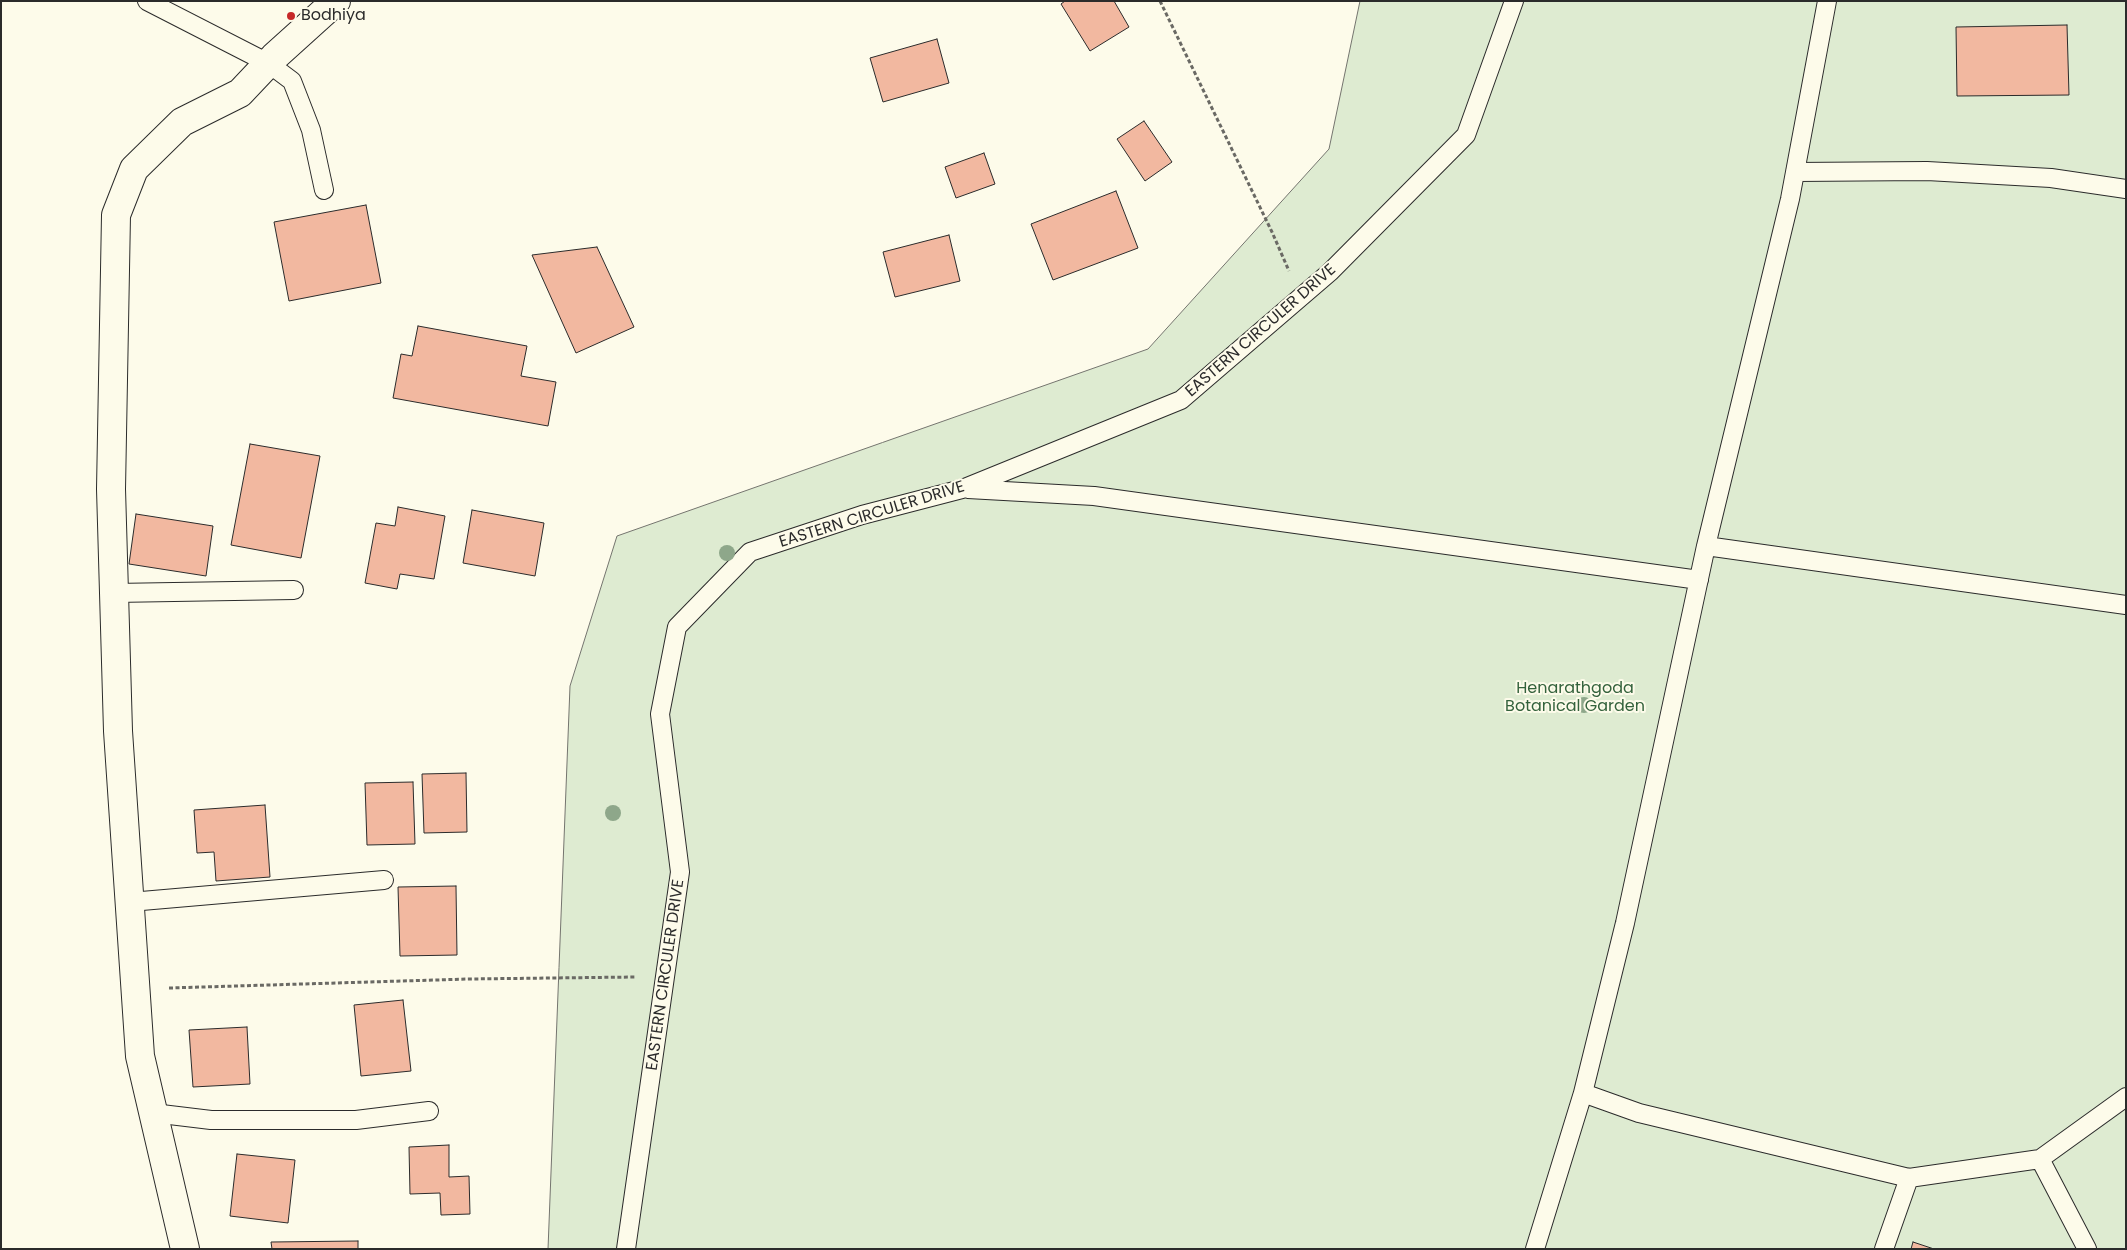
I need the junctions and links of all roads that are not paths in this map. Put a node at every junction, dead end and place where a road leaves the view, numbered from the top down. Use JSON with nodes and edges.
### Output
{"nodes":[{"id":1,"x":147,"y":1,"type":"edge"},
{"id":2,"x":336,"y":1,"type":"edge"},
{"id":3,"x":1514,"y":1,"type":"edge"},
{"id":4,"x":1827,"y":1,"type":"edge"},
{"id":5,"x":268,"y":63,"type":"junction"},
{"id":6,"x":1795,"y":172,"type":"junction"},
{"id":7,"x":2126,"y":189,"type":"edge"},
{"id":8,"x":324,"y":190,"type":"dead end"},
{"id":9,"x":962,"y":489,"type":"junction"},
{"id":10,"x":1706,"y":546,"type":"junction"},
{"id":11,"x":1699,"y":580,"type":"junction"},
{"id":12,"x":294,"y":590,"type":"dead end"},
{"id":13,"x":114,"y":593,"type":"junction"},
{"id":14,"x":2126,"y":605,"type":"edge"},
{"id":15,"x":384,"y":880,"type":"dead end"},
{"id":16,"x":130,"y":902,"type":"junction"},
{"id":17,"x":1583,"y":1093,"type":"junction"},
{"id":18,"x":2126,"y":1097,"type":"edge"},
{"id":19,"x":430,"y":1111,"type":"dead end"},
{"id":20,"x":153,"y":1113,"type":"junction"},
{"id":21,"x":2040,"y":1160,"type":"junction"},
{"id":22,"x":1909,"y":1178,"type":"junction"},
{"id":23,"x":185,"y":1249,"type":"edge"},
{"id":24,"x":626,"y":1249,"type":"edge"},
{"id":25,"x":1535,"y":1249,"type":"edge"},
{"id":26,"x":1884,"y":1249,"type":"edge"},
{"id":27,"x":2087,"y":1249,"type":"edge"}],
"edges":[{"from":1,"to":5,"type":"lane"},
{"from":2,"to":5,"type":"street"},
{"from":3,"to":9,"type":"lane","name":"EASTERN CIRCULER DRIVE"},
{"from":4,"to":6,"type":"lane"},
{"from":5,"to":8,"type":"lane"},
{"from":5,"to":13,"type":"street"},
{"from":6,"to":7,"type":"lane"},
{"from":6,"to":10,"type":"lane"},
{"from":9,"to":11,"type":"lane"},
{"from":9,"to":24,"type":"lane","name":"EASTERN CIRCULER DRIVE"},
{"from":10,"to":11,"type":"lane"},
{"from":10,"to":14,"type":"lane"},
{"from":11,"to":17,"type":"lane"},
{"from":12,"to":13,"type":"lane"},
{"from":13,"to":16,"type":"street"},
{"from":15,"to":16,"type":"lane"},
{"from":16,"to":20,"type":"street"},
{"from":17,"to":22,"type":"lane"},
{"from":17,"to":25,"type":"lane"},
{"from":18,"to":21,"type":"lane"},
{"from":19,"to":20,"type":"lane"},
{"from":20,"to":23,"type":"street"},
{"from":21,"to":22,"type":"lane"},
{"from":21,"to":27,"type":"lane"},
{"from":22,"to":26,"type":"lane"}]}
